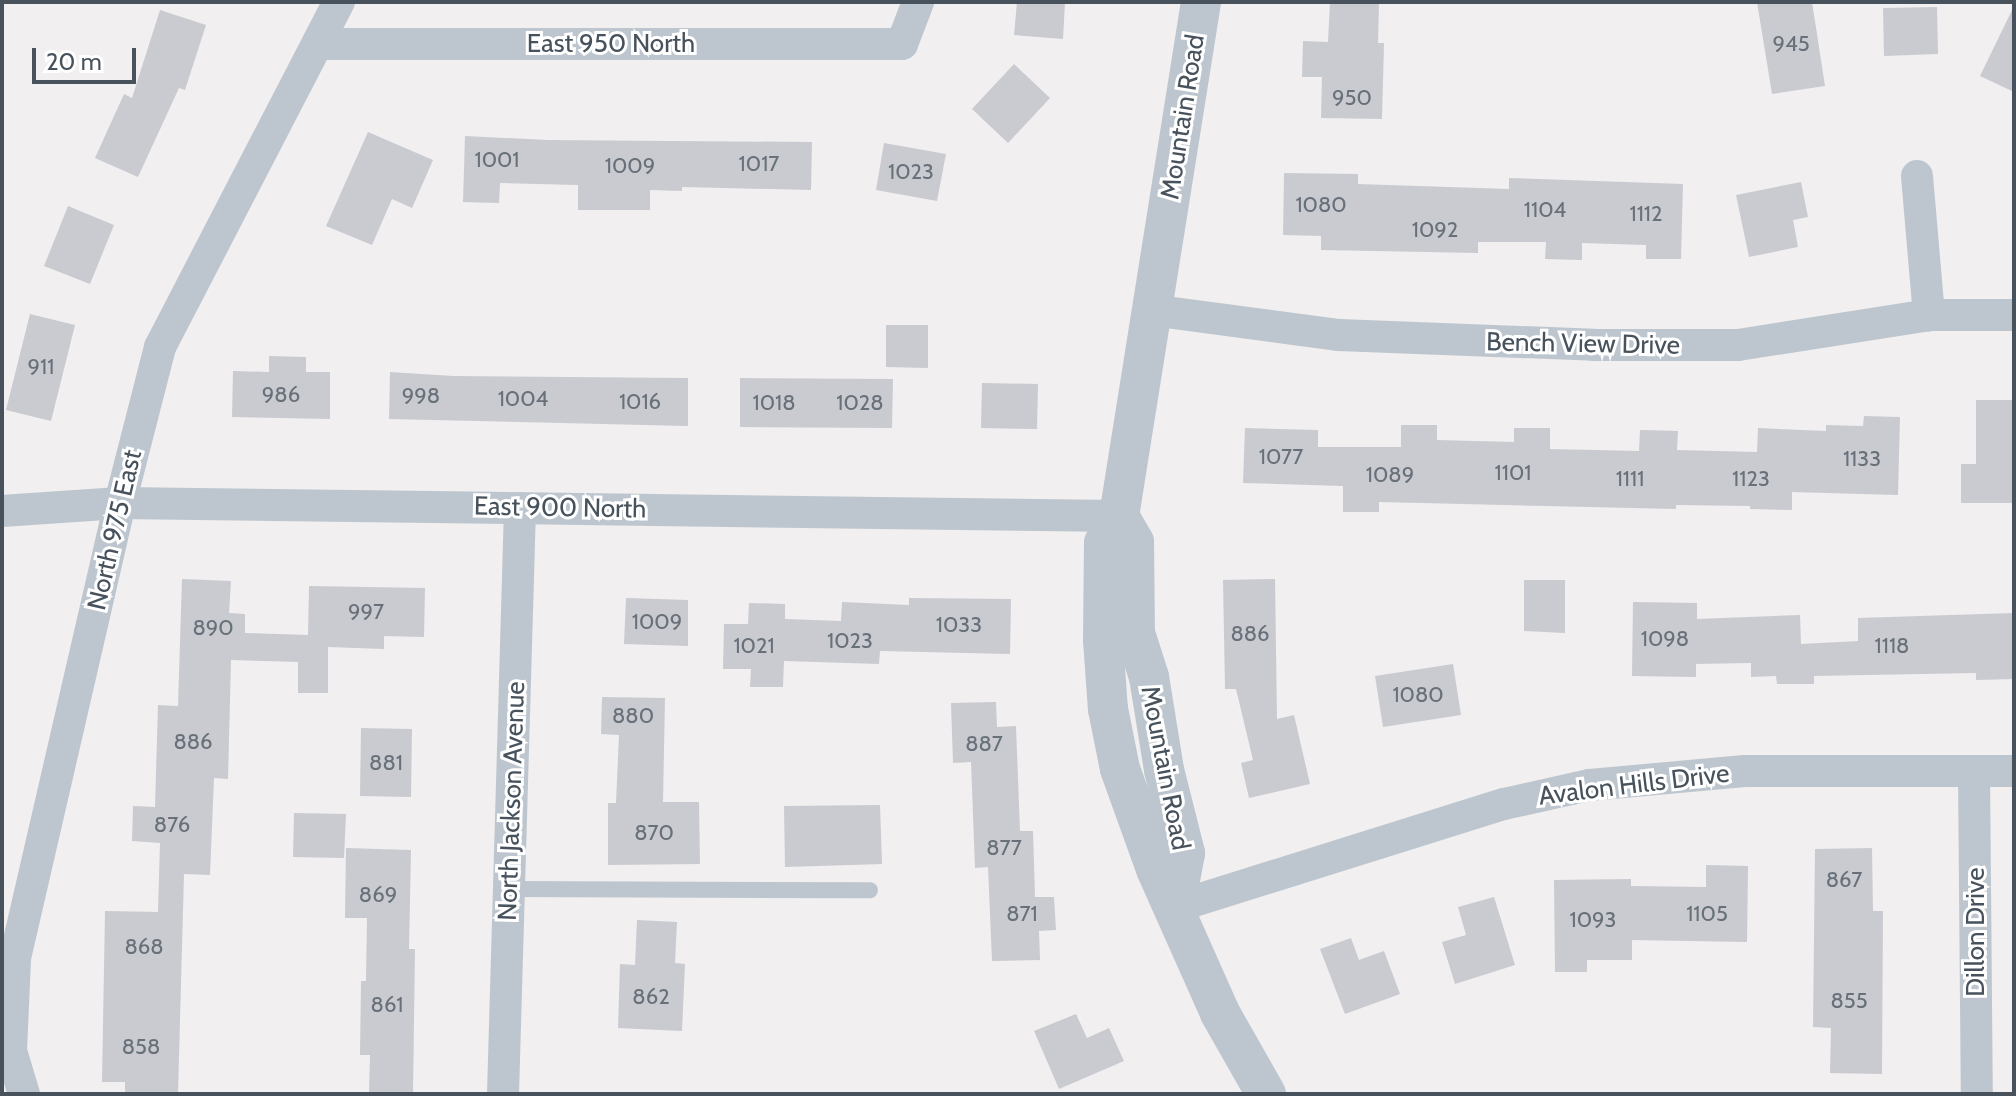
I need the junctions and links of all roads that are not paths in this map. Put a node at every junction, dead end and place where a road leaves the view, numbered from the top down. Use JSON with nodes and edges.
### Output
{"nodes":[{"id":1,"x":339,"y":2,"type":"edge"},
{"id":2,"x":918,"y":2,"type":"edge"},
{"id":3,"x":1201,"y":2,"type":"edge"},
{"id":4,"x":319,"y":44,"type":"junction"},
{"id":5,"x":1917,"y":176,"type":"dead end"},
{"id":6,"x":1151,"y":310,"type":"junction"},
{"id":7,"x":1929,"y":315,"type":"junction"},
{"id":8,"x":2014,"y":315,"type":"edge"},
{"id":9,"x":120,"y":503,"type":"junction"},
{"id":10,"x":520,"y":508,"type":"junction"},
{"id":11,"x":2,"y":511,"type":"edge"},
{"id":12,"x":1119,"y":516,"type":"junction"},
{"id":13,"x":1974,"y":771,"type":"junction"},
{"id":14,"x":2014,"y":771,"type":"edge"},
{"id":15,"x":509,"y":889,"type":"junction"},
{"id":16,"x":870,"y":890,"type":"dead end"},
{"id":17,"x":1175,"y":907,"type":"junction"},
{"id":18,"x":24,"y":1094,"type":"edge"},
{"id":19,"x":503,"y":1094,"type":"edge"},
{"id":20,"x":1266,"y":1094,"type":"edge"},
{"id":21,"x":1977,"y":1094,"type":"edge"}],
"edges":[{"from":1,"to":4,"type":"street","name":"North 975 East"},
{"from":2,"to":4,"type":"street","name":"East 950 North"},
{"from":3,"to":6,"type":"street","name":"Mountain Road"},
{"from":4,"to":9,"type":"street","name":"North 975 East"},
{"from":5,"to":7,"type":"street"},
{"from":6,"to":7,"type":"street","name":"Bench View Drive"},
{"from":6,"to":12,"type":"street","name":"Mountain Road"},
{"from":7,"to":8,"type":"street","name":"Bench View Drive"},
{"from":9,"to":10,"type":"street","name":"East 900 North"},
{"from":9,"to":11,"type":"street","name":"East 900 North"},
{"from":9,"to":18,"type":"street","name":"North 975 East"},
{"from":10,"to":12,"type":"street","name":"East 900 North"},
{"from":10,"to":15,"type":"street","name":"North Jackson Avenue"},
{"from":12,"to":17,"type":"street","name":"Mountain Road"},
{"from":13,"to":14,"type":"street","name":"Avalon Hills Drive"},
{"from":13,"to":17,"type":"street","name":"Avalon Hills Drive"},
{"from":13,"to":21,"type":"street","name":"Dillon Drive"},
{"from":15,"to":16,"type":"lane"},
{"from":15,"to":19,"type":"street","name":"North Jackson Avenue"},
{"from":17,"to":20,"type":"street"}]}
